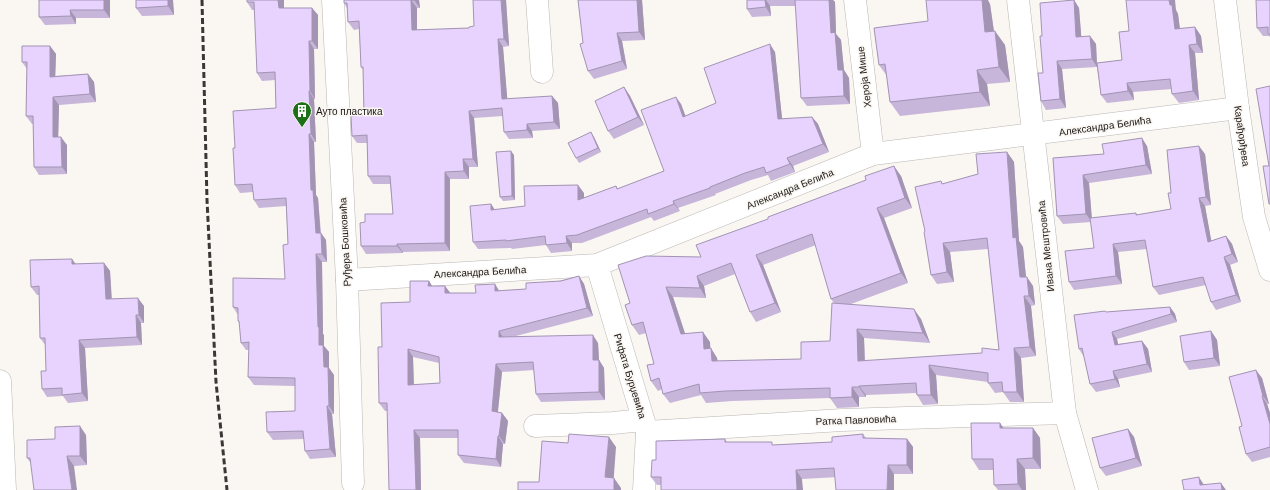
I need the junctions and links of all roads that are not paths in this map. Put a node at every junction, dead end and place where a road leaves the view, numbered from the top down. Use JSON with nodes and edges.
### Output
{"nodes":[{"id":1,"x":333,"y":0,"type":"edge"},
{"id":2,"x":536,"y":0,"type":"edge"},
{"id":3,"x":855,"y":0,"type":"edge"},
{"id":4,"x":1018,"y":0,"type":"edge"},
{"id":5,"x":1225,"y":0,"type":"edge"},
{"id":6,"x":542,"y":72,"type":"dead end"},
{"id":7,"x":1238,"y":108,"type":"junction"},
{"id":8,"x":1034,"y":135,"type":"junction"},
{"id":9,"x":873,"y":154,"type":"junction"},
{"id":10,"x":597,"y":265,"type":"junction"},
{"id":11,"x":1270,"y":270,"type":"edge"},
{"id":12,"x":347,"y":280,"type":"junction"},
{"id":13,"x":0,"y":381,"type":"edge"},
{"id":14,"x":1065,"y":413,"type":"junction"},
{"id":15,"x":535,"y":426,"type":"dead end"},
{"id":16,"x":645,"y":426,"type":"junction"},
{"id":17,"x":353,"y":483,"type":"dead end"},
{"id":18,"x":5,"y":490,"type":"edge"},
{"id":19,"x":644,"y":490,"type":"edge"},
{"id":20,"x":1087,"y":490,"type":"edge"}],
"edges":[{"from":1,"to":12,"type":"street","name":"Руђера Бошковића"},
{"from":2,"to":6,"type":"street"},
{"from":3,"to":9,"type":"street","name":"Хероја Мише"},
{"from":4,"to":8,"type":"street","name":"Ивана Мештровића"},
{"from":5,"to":7,"type":"street","name":"Карађорђева"},
{"from":7,"to":8,"type":"street","name":"Александра Белића"},
{"from":7,"to":11,"type":"street","name":"Карађорђева"},
{"from":8,"to":9,"type":"street","name":"Александра Белића"},
{"from":8,"to":14,"type":"street","name":"Ивана Мештровића"},
{"from":9,"to":10,"type":"street","name":"Александра Белића"},
{"from":10,"to":12,"type":"street","name":"Александра Белића"},
{"from":10,"to":16,"type":"street","name":"Рифата Бурџевића"},
{"from":12,"to":17,"type":"street","name":"Руђера Бошковића"},
{"from":13,"to":18,"type":"street"},
{"from":14,"to":16,"type":"street","name":"Ратка Павловића"},
{"from":14,"to":20,"type":"street","name":"Ивана Мештровића"},
{"from":15,"to":16,"type":"street","name":"Ратка Павловића"},
{"from":16,"to":19,"type":"street","name":"Рифата Бурџевића"}]}
